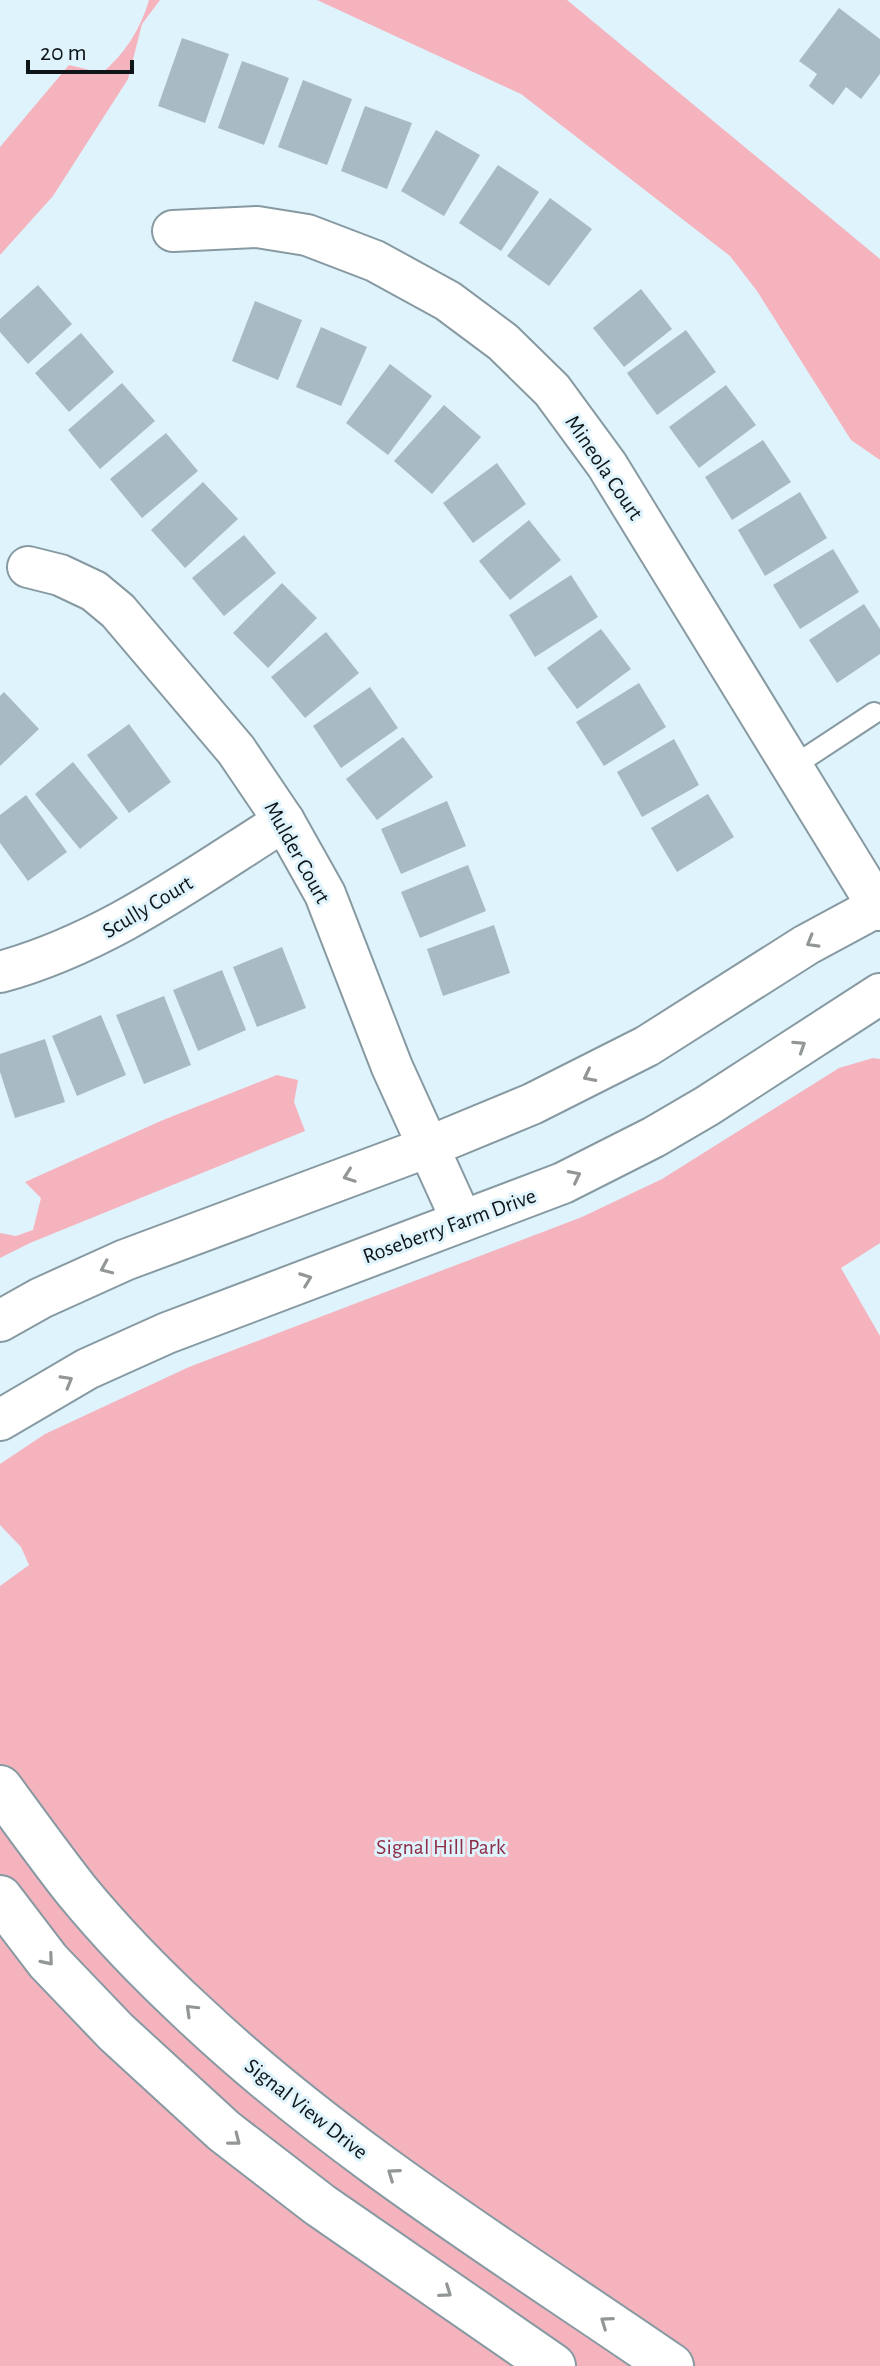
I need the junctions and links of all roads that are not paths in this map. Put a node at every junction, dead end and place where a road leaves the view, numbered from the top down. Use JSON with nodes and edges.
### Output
{"nodes":[{"id":1,"x":173,"y":231,"type":"dead end"},
{"id":2,"x":28,"y":567,"type":"dead end"},
{"id":3,"x":874,"y":713,"type":"dead end"},
{"id":4,"x":792,"y":767,"type":"junction"},
{"id":5,"x":284,"y":821,"type":"junction"},
{"id":6,"x":879,"y":907,"type":"edge"},
{"id":7,"x":0,"y":972,"type":"edge"},
{"id":8,"x":880,"y":994,"type":"edge"},
{"id":9,"x":428,"y":1147,"type":"junction"},
{"id":10,"x":462,"y":1221,"type":"junction"},
{"id":11,"x":0,"y":1321,"type":"edge"},
{"id":12,"x":0,"y":1420,"type":"edge"},
{"id":13,"x":0,"y":1788,"type":"edge"},
{"id":14,"x":0,"y":1898,"type":"edge"},
{"id":15,"x":553,"y":2366,"type":"edge"},
{"id":16,"x":671,"y":2366,"type":"edge"}],
"edges":[{"from":1,"to":4,"type":"street","name":"Mineola Court"},
{"from":2,"to":5,"type":"street","name":"Mulder Court"},
{"from":3,"to":4,"type":"lane"},
{"from":4,"to":6,"type":"street","name":"Mineola Court"},
{"from":5,"to":7,"type":"street","name":"Scully Court"},
{"from":5,"to":9,"type":"street","name":"Mulder Court"},
{"from":6,"to":9,"type":"street","one_way":true},
{"from":10,"to":8,"type":"street","name":"Roseberry Farm Drive","one_way":true},
{"from":9,"to":10,"type":"street","name":"Mulder Court"},
{"from":9,"to":11,"type":"street","one_way":true},
{"from":12,"to":10,"type":"street","name":"Roseberry Farm Drive","one_way":true},
{"from":16,"to":13,"type":"main road","name":"Signal View Drive","one_way":true},
{"from":14,"to":15,"type":"main road","one_way":true}]}
